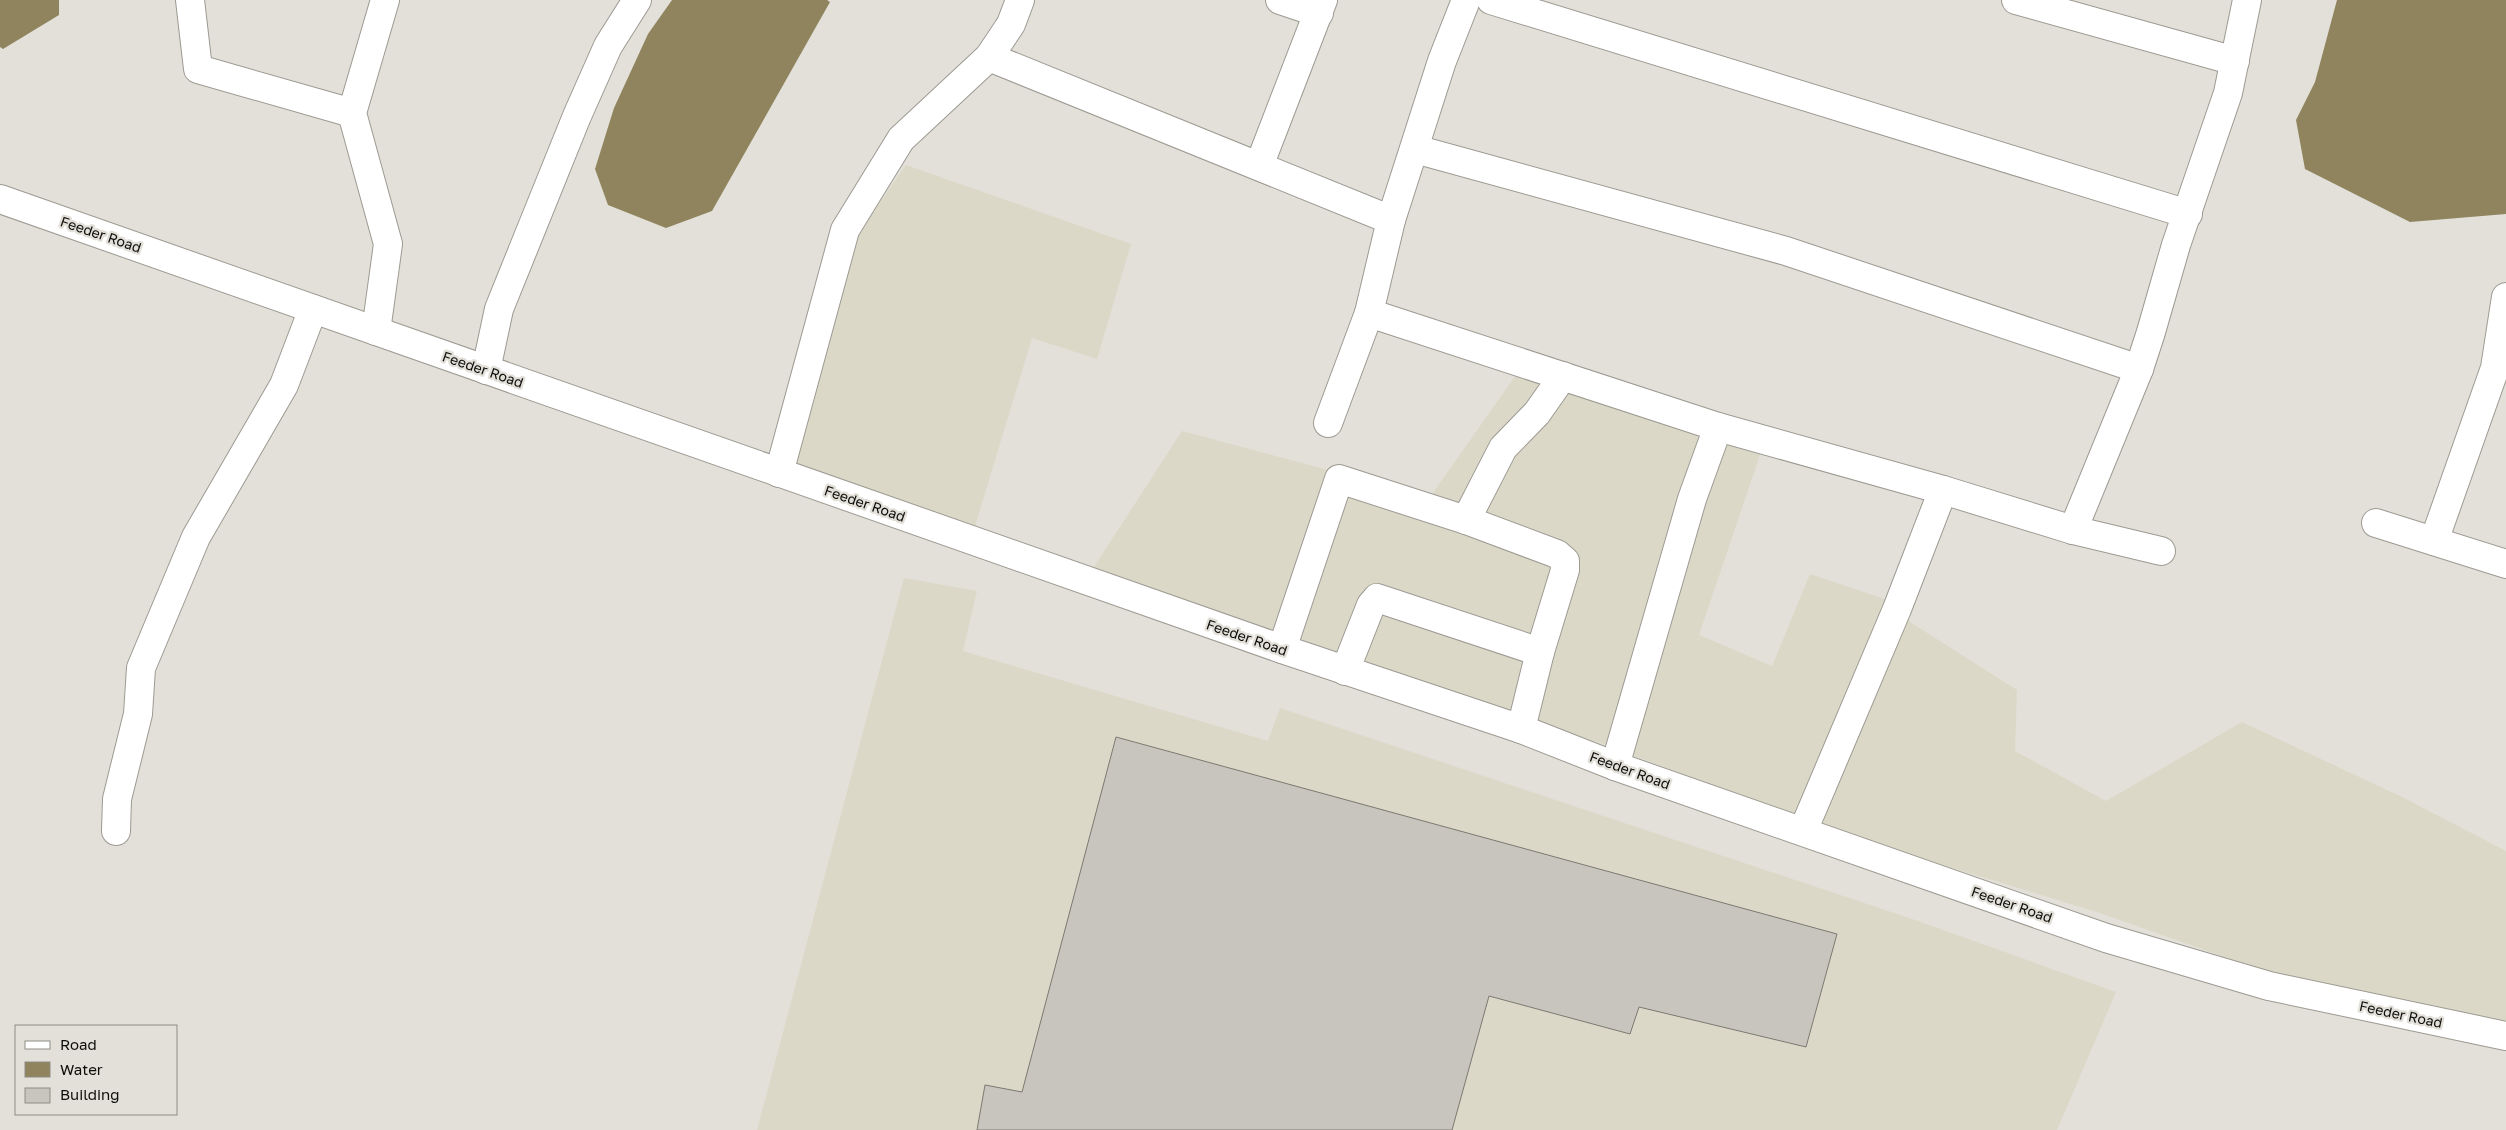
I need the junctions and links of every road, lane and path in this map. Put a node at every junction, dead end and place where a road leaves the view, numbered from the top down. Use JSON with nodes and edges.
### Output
{"nodes":[{"id":1,"x":190,"y":0,"type":"edge"},
{"id":2,"x":385,"y":0,"type":"edge"},
{"id":3,"x":638,"y":0,"type":"edge"},
{"id":4,"x":1020,"y":0,"type":"edge"},
{"id":5,"x":1280,"y":0,"type":"edge"},
{"id":6,"x":1466,"y":0,"type":"edge"},
{"id":7,"x":1491,"y":0,"type":"edge"},
{"id":8,"x":2016,"y":0,"type":"edge"},
{"id":9,"x":2247,"y":0,"type":"edge"},
{"id":10,"x":1321,"y":6,"type":"edge"},
{"id":11,"x":989,"y":57,"type":"junction"},
{"id":12,"x":2235,"y":61,"type":"junction"},
{"id":13,"x":352,"y":113,"type":"junction"},
{"id":14,"x":1415,"y":149,"type":"junction"},
{"id":15,"x":1260,"y":166,"type":"junction"},
{"id":16,"x":0,"y":199,"type":"edge"},
{"id":17,"x":2188,"y":214,"type":"junction"},
{"id":18,"x":1391,"y":220,"type":"junction"},
{"id":19,"x":2506,"y":297,"type":"edge"},
{"id":20,"x":313,"y":309,"type":"junction"},
{"id":21,"x":1369,"y":312,"type":"junction"},
{"id":22,"x":376,"y":331,"type":"junction"},
{"id":23,"x":2139,"y":369,"type":"junction"},
{"id":24,"x":486,"y":370,"type":"junction"},
{"id":25,"x":1563,"y":376,"type":"junction"},
{"id":26,"x":1328,"y":423,"type":"dead end"},
{"id":27,"x":1718,"y":427,"type":"junction"},
{"id":28,"x":779,"y":473,"type":"junction"},
{"id":29,"x":1943,"y":490,"type":"junction"},
{"id":30,"x":1466,"y":520,"type":"junction"},
{"id":31,"x":2376,"y":523,"type":"dead end"},
{"id":32,"x":2073,"y":530,"type":"junction"},
{"id":33,"x":2434,"y":541,"type":"junction"},
{"id":34,"x":2161,"y":551,"type":"dead end"},
{"id":35,"x":2506,"y":564,"type":"edge"},
{"id":36,"x":1282,"y":649,"type":"junction"},
{"id":37,"x":1540,"y":652,"type":"junction"},
{"id":38,"x":1345,"y":671,"type":"junction"},
{"id":39,"x":1521,"y":729,"type":"junction"},
{"id":40,"x":1615,"y":766,"type":"junction"},
{"id":41,"x":116,"y":831,"type":"dead end"},
{"id":42,"x":1803,"y":831,"type":"junction"},
{"id":43,"x":2506,"y":1036,"type":"edge"}],
"edges":[{"from":1,"to":13,"type":"street"},
{"from":2,"to":13,"type":"street"},
{"from":3,"to":24,"type":"street"},
{"from":4,"to":11,"type":"street"},
{"from":5,"to":10,"type":"street"},
{"from":6,"to":14,"type":"street"},
{"from":7,"to":17,"type":"street"},
{"from":8,"to":12,"type":"street"},
{"from":9,"to":12,"type":"street"},
{"from":10,"to":15,"type":"street"},
{"from":11,"to":15,"type":"street"},
{"from":11,"to":28,"type":"street"},
{"from":12,"to":17,"type":"street"},
{"from":13,"to":22,"type":"street"},
{"from":14,"to":18,"type":"street"},
{"from":14,"to":23,"type":"street"},
{"from":15,"to":18,"type":"street"},
{"from":16,"to":20,"type":"street","name":"Feeder Road"},
{"from":17,"to":23,"type":"street"},
{"from":18,"to":21,"type":"street"},
{"from":19,"to":33,"type":"street"},
{"from":20,"to":22,"type":"street","name":"Feeder Road"},
{"from":20,"to":41,"type":"street"},
{"from":21,"to":25,"type":"street"},
{"from":21,"to":26,"type":"street"},
{"from":22,"to":24,"type":"street","name":"Feeder Road"},
{"from":23,"to":32,"type":"street"},
{"from":24,"to":28,"type":"street","name":"Feeder Road"},
{"from":25,"to":27,"type":"street"},
{"from":25,"to":30,"type":"street"},
{"from":27,"to":29,"type":"street"},
{"from":27,"to":40,"type":"street"},
{"from":28,"to":36,"type":"street","name":"Feeder Road"},
{"from":29,"to":32,"type":"street"},
{"from":29,"to":42,"type":"street"},
{"from":30,"to":36,"type":"street"},
{"from":30,"to":37,"type":"street"},
{"from":31,"to":33,"type":"street"},
{"from":32,"to":34,"type":"street"},
{"from":33,"to":35,"type":"street"},
{"from":36,"to":38,"type":"street","name":"Feeder Road"},
{"from":37,"to":38,"type":"street"},
{"from":37,"to":39,"type":"street"},
{"from":38,"to":39,"type":"street","name":"Feeder Road"},
{"from":39,"to":40,"type":"street","name":"Feeder Road"},
{"from":40,"to":42,"type":"street","name":"Feeder Road"},
{"from":42,"to":43,"type":"street","name":"Feeder Road"}]}
